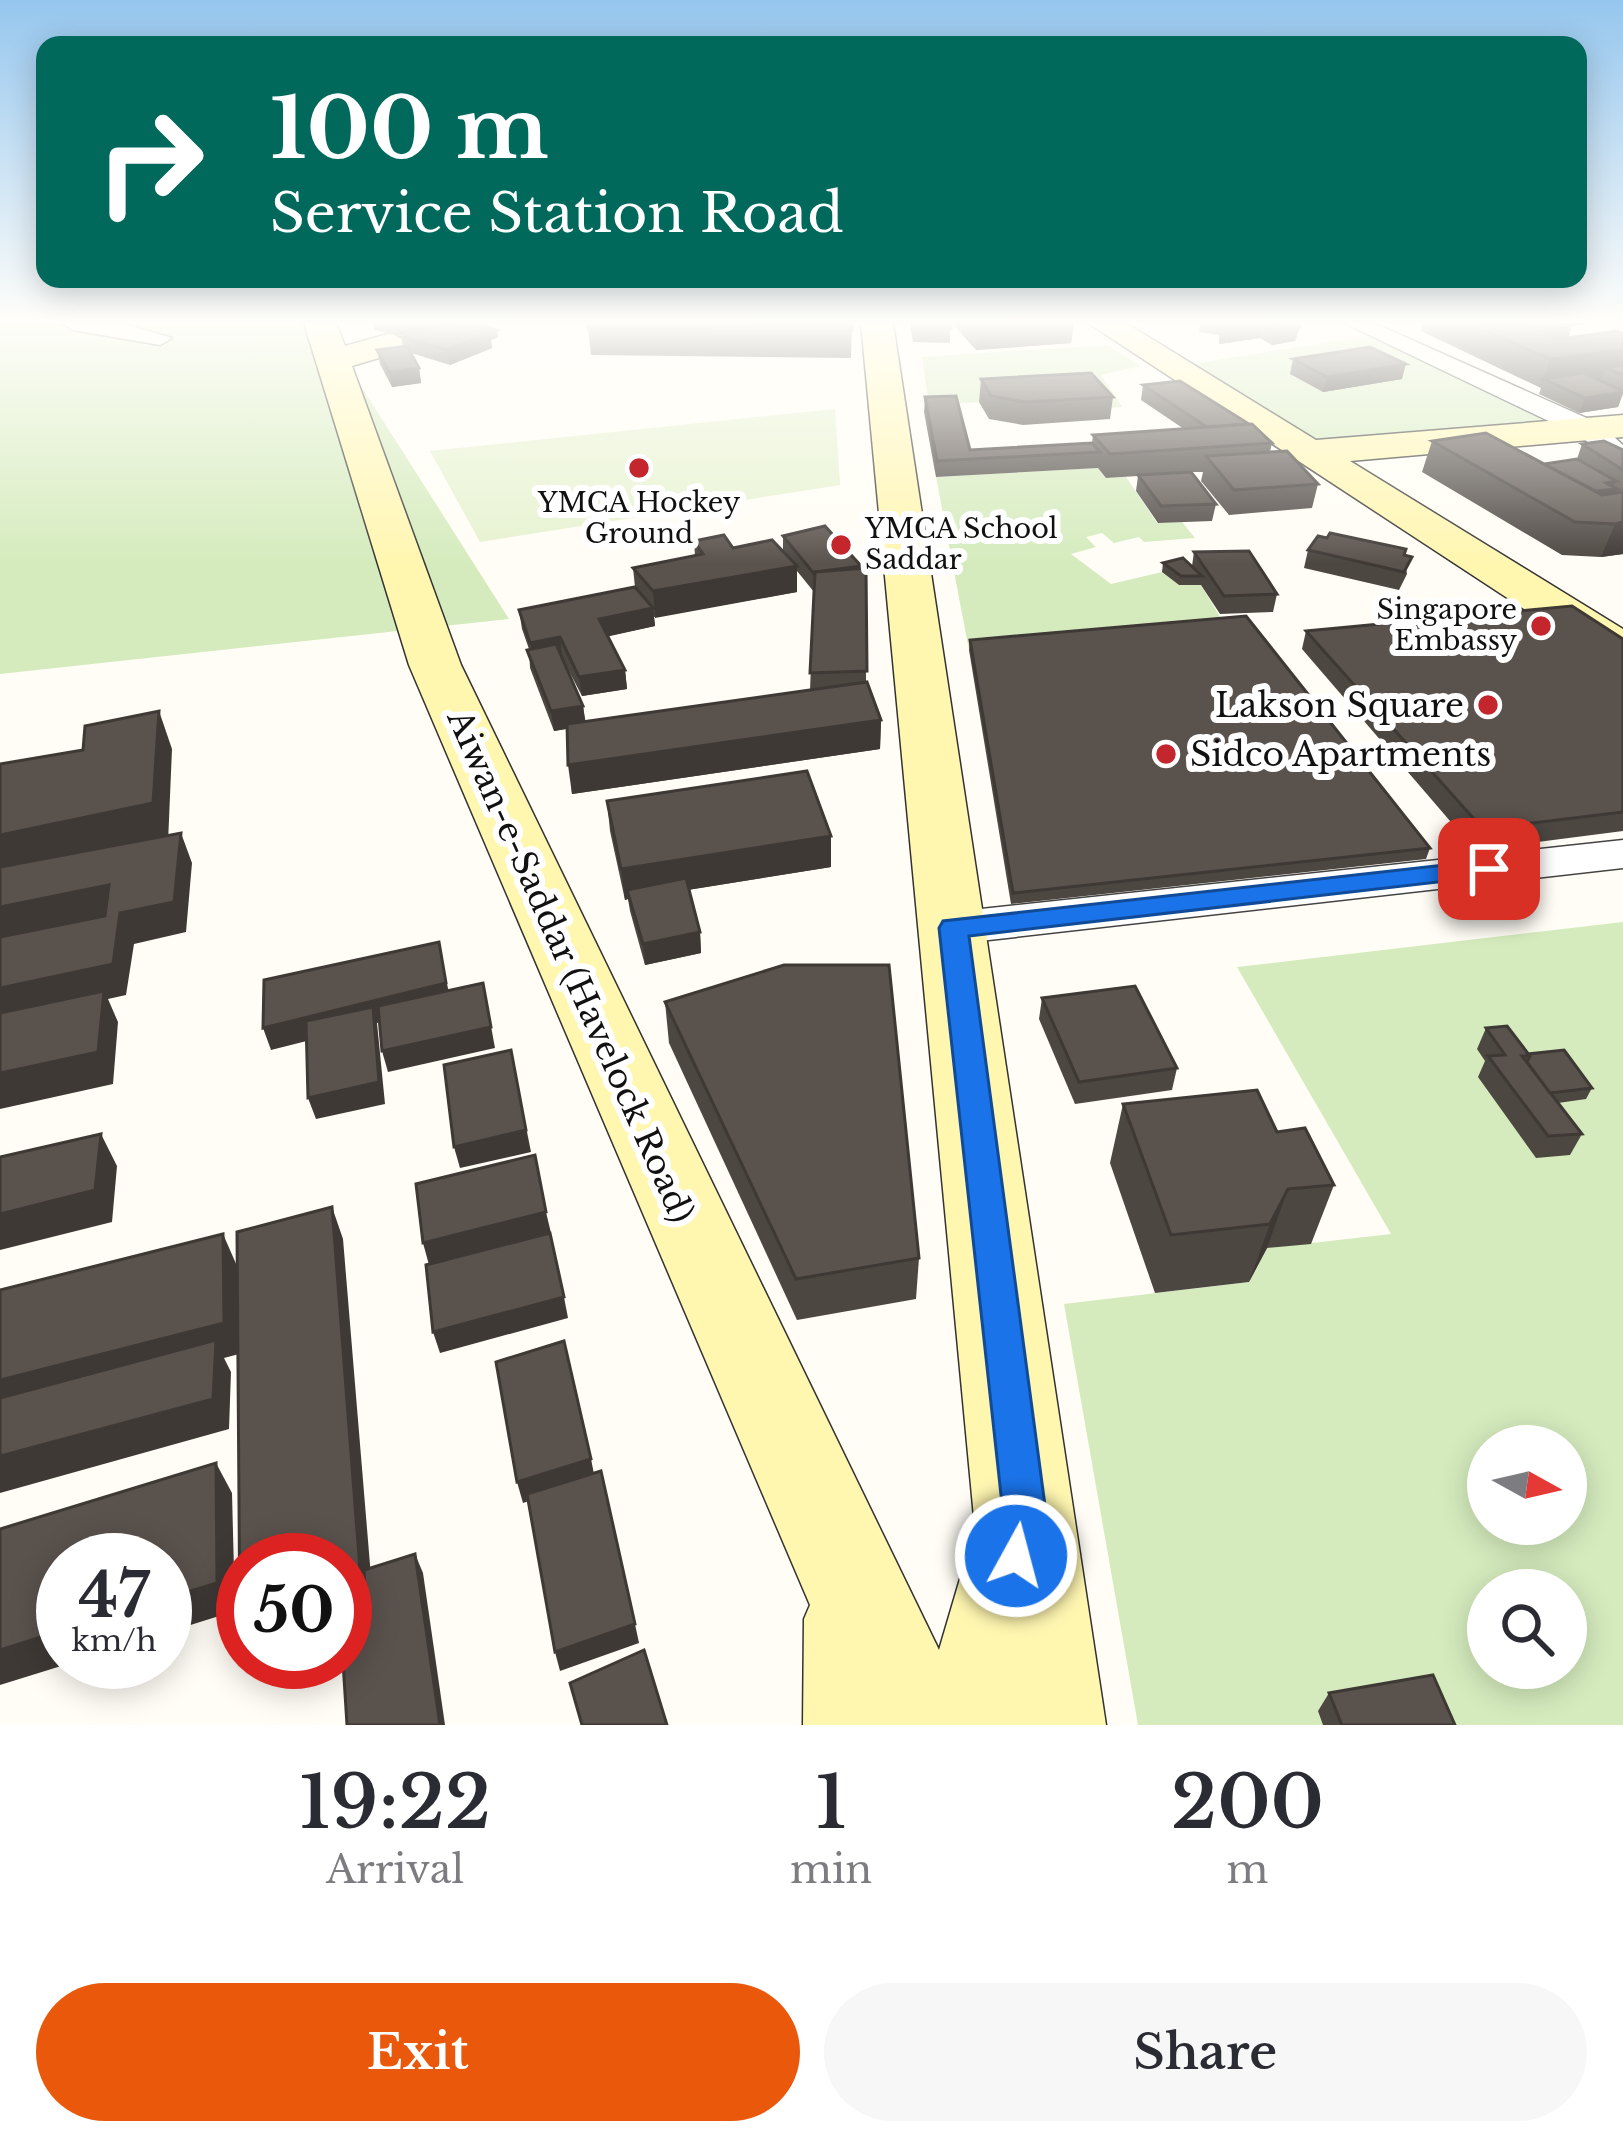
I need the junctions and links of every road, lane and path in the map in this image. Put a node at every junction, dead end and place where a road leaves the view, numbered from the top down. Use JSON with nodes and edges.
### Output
{"nodes":[{"id":1,"x":346,"y":404,"type":"edge"},
{"id":2,"x":887,"y":404,"type":"edge"},
{"id":3,"x":1234,"y":404,"type":"edge"},
{"id":4,"x":1549,"y":404,"type":"edge"},
{"id":5,"x":1607,"y":428,"type":"edge"},
{"id":6,"x":1312,"y":452,"type":"junction"},
{"id":7,"x":1623,"y":460,"type":"edge"},
{"id":8,"x":1623,"y":651,"type":"edge"},
{"id":9,"x":1623,"y":854,"type":"edge"},
{"id":10,"x":953,"y":928,"type":"junction"},
{"id":11,"x":1025,"y":1513,"type":"junction"},
{"id":12,"x":857,"y":1595,"type":"junction"},
{"id":13,"x":859,"y":1725,"type":"edge"},
{"id":14,"x":917,"y":1725,"type":"edge"},
{"id":15,"x":966,"y":1725,"type":"edge"},
{"id":16,"x":1050,"y":1725,"type":"edge"}],
"edges":[{"from":1,"to":12,"type":"main road","name":"Aiwan-e-Saddar (Havelock Road)"},
{"from":2,"to":10,"type":"main road"},
{"from":3,"to":6,"type":"main road"},
{"from":4,"to":5,"type":"street"},
{"from":5,"to":6,"type":"main road"},
{"from":5,"to":7,"type":"street"},
{"from":6,"to":8,"type":"main road"},
{"from":9,"to":10,"type":"street"},
{"from":10,"to":11,"type":"main road"},
{"from":11,"to":15,"type":"main road"},
{"from":11,"to":16,"type":"main road"},
{"from":12,"to":13,"type":"main road"},
{"from":12,"to":14,"type":"main road","name":"Aiwan-e-Saddar (Havelock Road)"}]}
